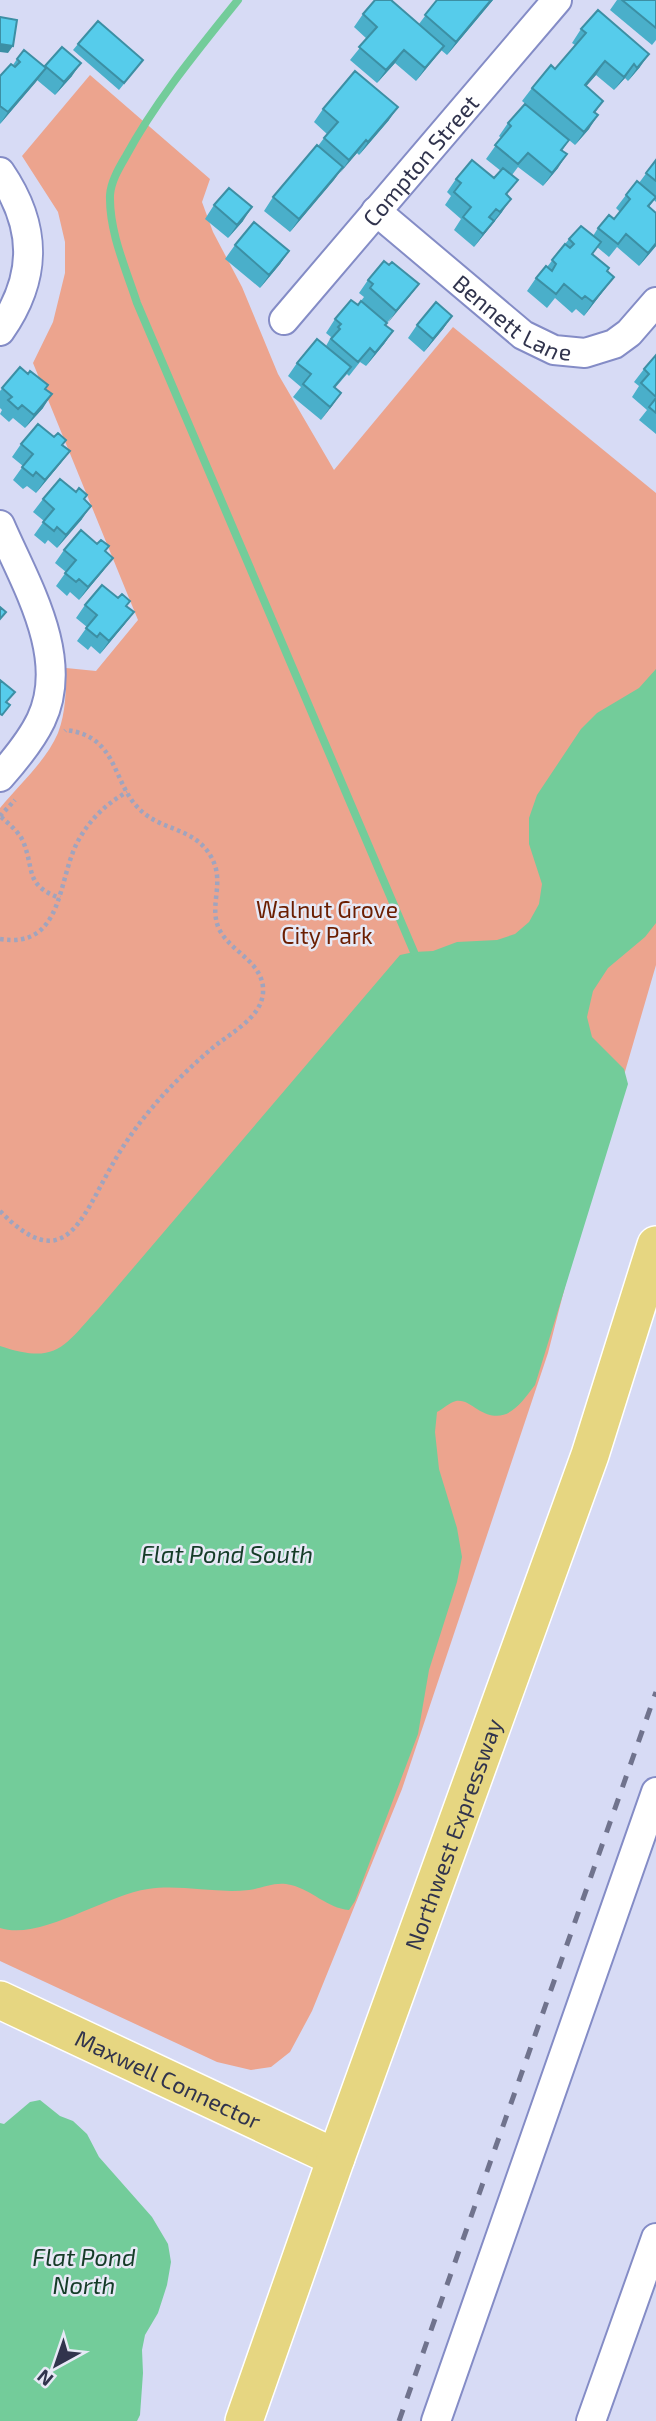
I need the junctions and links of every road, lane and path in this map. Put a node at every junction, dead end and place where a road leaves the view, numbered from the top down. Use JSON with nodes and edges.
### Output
{"nodes":[{"id":1,"x":556,"y":0,"type":"edge"},
{"id":2,"x":0,"y":172,"type":"edge"},
{"id":3,"x":376,"y":211,"type":"junction"},
{"id":4,"x":656,"y":302,"type":"edge"},
{"id":5,"x":284,"y":320,"type":"dead end"},
{"id":6,"x":0,"y":331,"type":"edge"},
{"id":7,"x":0,"y":525,"type":"edge"},
{"id":8,"x":61,"y":740,"type":"dead end"},
{"id":9,"x":8,"y":788,"type":"edge"},
{"id":10,"x":127,"y":792,"type":"junction"},
{"id":11,"x":0,"y":817,"type":"edge"},
{"id":12,"x":60,"y":898,"type":"junction"},
{"id":13,"x":0,"y":939,"type":"edge"},
{"id":14,"x":0,"y":1210,"type":"edge"},
{"id":15,"x":656,"y":1245,"type":"edge"},
{"id":16,"x":656,"y":1792,"type":"edge"},
{"id":17,"x":0,"y":2000,"type":"edge"},
{"id":18,"x":336,"y":2158,"type":"junction"},
{"id":19,"x":656,"y":2238,"type":"edge"},
{"id":20,"x":244,"y":2421,"type":"edge"},
{"id":21,"x":436,"y":2421,"type":"edge"},
{"id":22,"x":591,"y":2421,"type":"edge"}],
"edges":[{"from":1,"to":3,"type":"street","name":"Compton Street"},
{"from":2,"to":6,"type":"street"},
{"from":3,"to":4,"type":"street","name":"Bennett Lane"},
{"from":3,"to":5,"type":"street","name":"Compton Street"},
{"from":7,"to":9,"type":"street"},
{"from":8,"to":10,"type":"path"},
{"from":9,"to":11,"type":"path"},
{"from":10,"to":12,"type":"path"},
{"from":10,"to":14,"type":"path"},
{"from":11,"to":12,"type":"path"},
{"from":12,"to":13,"type":"path"},
{"from":15,"to":18,"type":"main road","name":"Northwest Expressway"},
{"from":16,"to":21,"type":"street"},
{"from":17,"to":18,"type":"main road","name":"Maxwell Connector"},
{"from":18,"to":20,"type":"main road","name":"Northwest Expressway"},
{"from":19,"to":22,"type":"street"}]}
